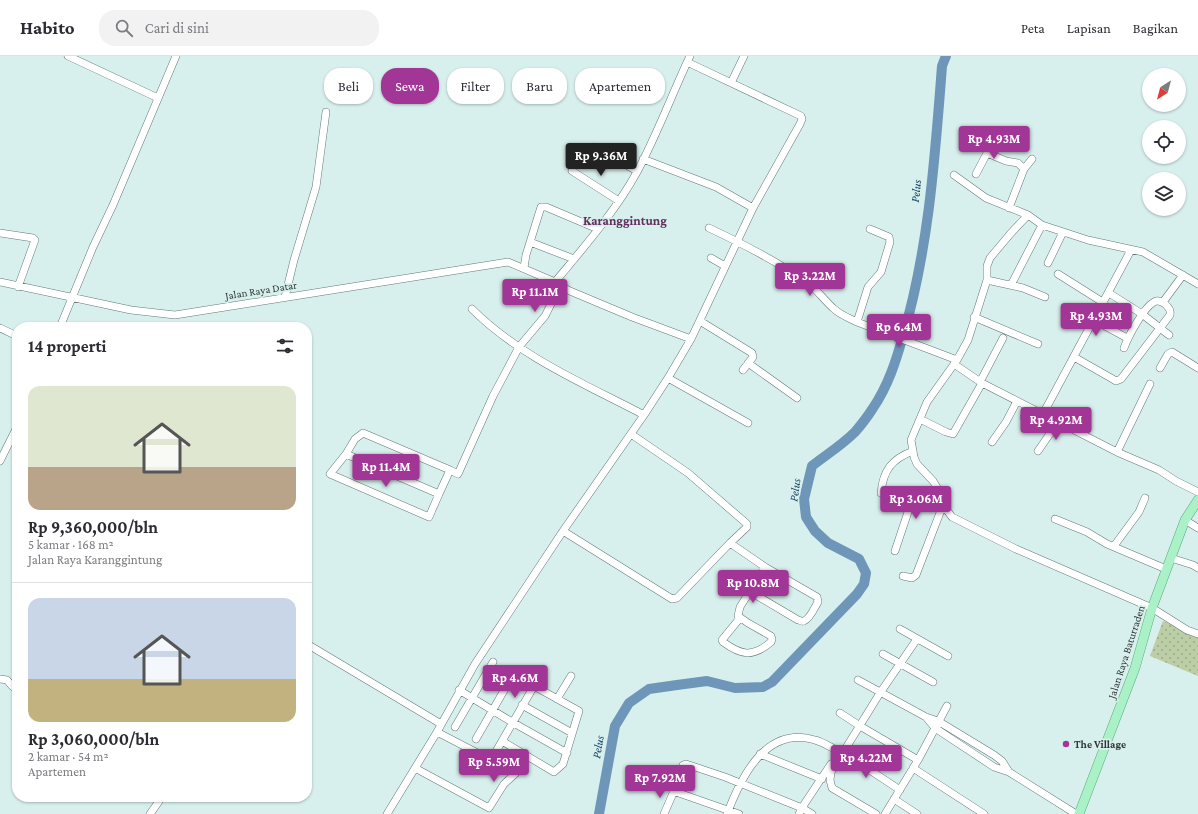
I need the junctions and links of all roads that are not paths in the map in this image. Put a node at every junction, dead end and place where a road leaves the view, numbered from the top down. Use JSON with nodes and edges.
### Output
{"nodes":[{"id":1,"x":68,"y":56,"type":"edge"},
{"id":2,"x":176,"y":56,"type":"edge"},
{"id":3,"x":744,"y":56,"type":"edge"},
{"id":4,"x":689,"y":59,"type":"edge"},
{"id":5,"x":731,"y":83,"type":"junction"},
{"id":6,"x":158,"y":98,"type":"junction"},
{"id":7,"x":326,"y":112,"type":"dead end"},
{"id":8,"x":996,"y":138,"type":"dead end"},
{"id":9,"x":594,"y":147,"type":"dead end"},
{"id":10,"x":987,"y":153,"type":"junction"},
{"id":11,"x":643,"y":159,"type":"junction"},
{"id":12,"x":1032,"y":159,"type":"dead end"},
{"id":13,"x":1024,"y":169,"type":"junction"},
{"id":14,"x":572,"y":171,"type":"dead end"},
{"id":15,"x":637,"y":171,"type":"junction"},
{"id":16,"x":976,"y":174,"type":"dead end"},
{"id":17,"x":954,"y":175,"type":"dead end"},
{"id":18,"x":619,"y":201,"type":"junction"},
{"id":19,"x":753,"y":208,"type":"junction"},
{"id":20,"x":1009,"y":208,"type":"junction"},
{"id":21,"x":1028,"y":215,"type":"junction"},
{"id":22,"x":1042,"y":225,"type":"junction"},
{"id":23,"x":598,"y":228,"type":"junction"},
{"id":24,"x":709,"y":228,"type":"dead end"},
{"id":25,"x":870,"y":229,"type":"dead end"},
{"id":26,"x":1063,"y":232,"type":"junction"},
{"id":27,"x":0,"y":233,"type":"edge"},
{"id":28,"x":737,"y":241,"type":"junction"},
{"id":29,"x":530,"y":242,"type":"junction"},
{"id":30,"x":1131,"y":250,"type":"junction"},
{"id":31,"x":711,"y":258,"type":"dead end"},
{"id":32,"x":574,"y":259,"type":"junction"},
{"id":33,"x":1048,"y":263,"type":"dead end"},
{"id":34,"x":725,"y":266,"type":"junction"},
{"id":35,"x":524,"y":268,"type":"junction"},
{"id":36,"x":1058,"y":274,"type":"dead end"},
{"id":37,"x":1183,"y":275,"type":"junction"},
{"id":38,"x":989,"y":281,"type":"junction"},
{"id":39,"x":0,"y":282,"type":"edge"},
{"id":40,"x":558,"y":284,"type":"junction"},
{"id":41,"x":1198,"y":284,"type":"edge"},
{"id":42,"x":1011,"y":285,"type":"junction"},
{"id":43,"x":18,"y":287,"type":"junction"},
{"id":44,"x":1109,"y":293,"type":"junction"},
{"id":45,"x":285,"y":297,"type":"junction"},
{"id":46,"x":71,"y":298,"type":"junction"},
{"id":47,"x":1045,"y":298,"type":"dead end"},
{"id":48,"x":1163,"y":302,"type":"junction"},
{"id":49,"x":1104,"y":303,"type":"junction"},
{"id":50,"x":472,"y":309,"type":"dead end"},
{"id":51,"x":1142,"y":314,"type":"junction"},
{"id":52,"x":979,"y":318,"type":"junction"},
{"id":53,"x":1094,"y":320,"type":"junction"},
{"id":54,"x":700,"y":321,"type":"junction"},
{"id":55,"x":62,"y":322,"type":"edge"},
{"id":56,"x":857,"y":322,"type":"junction"},
{"id":57,"x":0,"y":328,"type":"edge"},
{"id":58,"x":1159,"y":329,"type":"junction"},
{"id":59,"x":12,"y":334,"type":"edge"},
{"id":60,"x":1169,"y":335,"type":"dead end"},
{"id":61,"x":1003,"y":338,"type":"dead end"},
{"id":62,"x":1127,"y":338,"type":"junction"},
{"id":63,"x":691,"y":339,"type":"junction"},
{"id":64,"x":1038,"y":344,"type":"dead end"},
{"id":65,"x":519,"y":347,"type":"junction"},
{"id":66,"x":1124,"y":348,"type":"dead end"},
{"id":67,"x":1074,"y":357,"type":"junction"},
{"id":68,"x":955,"y":362,"type":"junction"},
{"id":69,"x":748,"y":363,"type":"junction"},
{"id":70,"x":1160,"y":368,"type":"dead end"},
{"id":71,"x":1198,"y":368,"type":"edge"},
{"id":72,"x":743,"y":370,"type":"dead end"},
{"id":73,"x":668,"y":378,"type":"junction"},
{"id":74,"x":981,"y":382,"type":"junction"},
{"id":75,"x":1150,"y":384,"type":"dead end"},
{"id":76,"x":796,"y":398,"type":"dead end"},
{"id":77,"x":1017,"y":401,"type":"junction"},
{"id":78,"x":1029,"y":407,"type":"junction"},
{"id":79,"x":1043,"y":414,"type":"junction"},
{"id":80,"x":644,"y":415,"type":"junction"},
{"id":81,"x":1024,"y":417,"type":"dead end"},
{"id":82,"x":920,"y":419,"type":"junction"},
{"id":83,"x":1058,"y":422,"type":"junction"},
{"id":84,"x":748,"y":423,"type":"dead end"},
{"id":85,"x":631,"y":434,"type":"junction"},
{"id":86,"x":12,"y":437,"type":"edge"},
{"id":87,"x":992,"y":442,"type":"dead end"},
{"id":88,"x":913,"y":451,"type":"junction"},
{"id":89,"x":1038,"y":451,"type":"dead end"},
{"id":90,"x":1117,"y":452,"type":"junction"},
{"id":91,"x":346,"y":454,"type":"junction"},
{"id":92,"x":0,"y":460,"type":"edge"},
{"id":93,"x":450,"y":470,"type":"junction"},
{"id":94,"x":938,"y":489,"type":"junction"},
{"id":95,"x":1198,"y":492,"type":"edge"},
{"id":96,"x":881,"y":493,"type":"dead end"},
{"id":97,"x":439,"y":494,"type":"junction"},
{"id":98,"x":1145,"y":498,"type":"dead end"},
{"id":99,"x":1198,"y":500,"type":"edge"},
{"id":100,"x":943,"y":505,"type":"junction"},
{"id":101,"x":1055,"y":519,"type":"dead end"},
{"id":102,"x":1185,"y":520,"type":"junction"},
{"id":103,"x":1198,"y":528,"type":"edge"},
{"id":104,"x":563,"y":531,"type":"junction"},
{"id":105,"x":730,"y":544,"type":"junction"},
{"id":106,"x":1114,"y":546,"type":"junction"},
{"id":107,"x":895,"y":551,"type":"dead end"},
{"id":108,"x":1170,"y":558,"type":"junction"},
{"id":109,"x":765,"y":567,"type":"junction"},
{"id":110,"x":1198,"y":568,"type":"edge"},
{"id":111,"x":1166,"y":569,"type":"junction"},
{"id":112,"x":903,"y":576,"type":"dead end"},
{"id":113,"x":749,"y":591,"type":"junction"},
{"id":114,"x":1152,"y":608,"type":"junction"},
{"id":115,"x":740,"y":618,"type":"junction"},
{"id":116,"x":900,"y":629,"type":"dead end"},
{"id":117,"x":1198,"y":634,"type":"edge"},
{"id":118,"x":917,"y":639,"type":"junction"},
{"id":119,"x":312,"y":647,"type":"edge"},
{"id":120,"x":883,"y":654,"type":"dead end"},
{"id":121,"x":948,"y":656,"type":"dead end"},
{"id":122,"x":492,"y":662,"type":"dead end"},
{"id":123,"x":901,"y":664,"type":"junction"},
{"id":124,"x":514,"y":673,"type":"dead end"},
{"id":125,"x":572,"y":676,"type":"dead end"},
{"id":126,"x":0,"y":679,"type":"edge"},
{"id":127,"x":858,"y":680,"type":"dead end"},
{"id":128,"x":933,"y":682,"type":"dead end"},
{"id":129,"x":12,"y":686,"type":"edge"},
{"id":130,"x":460,"y":690,"type":"junction"},
{"id":131,"x":880,"y":693,"type":"junction"},
{"id":132,"x":472,"y":698,"type":"junction"},
{"id":133,"x":557,"y":699,"type":"junction"},
{"id":134,"x":522,"y":705,"type":"junction"},
{"id":135,"x":947,"y":706,"type":"dead end"},
{"id":136,"x":493,"y":710,"type":"junction"},
{"id":137,"x":840,"y":712,"type":"dead end"},
{"id":138,"x":926,"y":717,"type":"junction"},
{"id":139,"x":938,"y":721,"type":"junction"},
{"id":140,"x":512,"y":722,"type":"junction"},
{"id":141,"x":441,"y":724,"type":"junction"},
{"id":142,"x":859,"y":725,"type":"junction"},
{"id":143,"x":455,"y":727,"type":"dead end"},
{"id":144,"x":934,"y":728,"type":"junction"},
{"id":145,"x":437,"y":732,"type":"junction"},
{"id":146,"x":572,"y":733,"type":"junction"},
{"id":147,"x":476,"y":739,"type":"dead end"},
{"id":148,"x":502,"y":741,"type":"junction"},
{"id":149,"x":566,"y":752,"type":"junction"},
{"id":150,"x":842,"y":752,"type":"junction"},
{"id":151,"x":760,"y":754,"type":"junction"},
{"id":152,"x":996,"y":756,"type":"junction"},
{"id":153,"x":491,"y":760,"type":"junction"},
{"id":154,"x":918,"y":760,"type":"junction"},
{"id":155,"x":990,"y":765,"type":"junction"},
{"id":156,"x":415,"y":768,"type":"junction"},
{"id":157,"x":913,"y":768,"type":"junction"},
{"id":158,"x":1009,"y":772,"type":"junction"},
{"id":159,"x":822,"y":778,"type":"junction"},
{"id":160,"x":741,"y":784,"type":"junction"},
{"id":161,"x":900,"y":790,"type":"junction"},
{"id":162,"x":674,"y":791,"type":"junction"},
{"id":163,"x":894,"y":799,"type":"junction"},
{"id":164,"x":158,"y":802,"type":"edge"},
{"id":165,"x":801,"y":811,"type":"edge"},
{"id":166,"x":728,"y":812,"type":"edge"},
{"id":167,"x":150,"y":814,"type":"edge"},
{"id":168,"x":387,"y":814,"type":"edge"},
{"id":169,"x":664,"y":814,"type":"edge"},
{"id":170,"x":739,"y":814,"type":"edge"},
{"id":171,"x":812,"y":814,"type":"edge"},
{"id":172,"x":876,"y":814,"type":"edge"},
{"id":173,"x":885,"y":814,"type":"edge"},
{"id":174,"x":917,"y":814,"type":"edge"},
{"id":175,"x":984,"y":814,"type":"edge"},
{"id":176,"x":1078,"y":814,"type":"edge"}],
"edges":[{"from":1,"to":6,"type":"street"},
{"from":2,"to":6,"type":"street"},
{"from":3,"to":5,"type":"street"},
{"from":4,"to":5,"type":"street"},
{"from":4,"to":11,"type":"street"},
{"from":5,"to":19,"type":"street"},
{"from":6,"to":46,"type":"street"},
{"from":7,"to":45,"type":"street"},
{"from":8,"to":10,"type":"street"},
{"from":9,"to":15,"type":"street"},
{"from":10,"to":13,"type":"street"},
{"from":10,"to":16,"type":"street"},
{"from":11,"to":15,"type":"street"},
{"from":11,"to":19,"type":"street"},
{"from":12,"to":13,"type":"street"},
{"from":13,"to":20,"type":"street"},
{"from":14,"to":18,"type":"street"},
{"from":15,"to":18,"type":"street"},
{"from":17,"to":20,"type":"street"},
{"from":18,"to":23,"type":"street"},
{"from":19,"to":28,"type":"street"},
{"from":20,"to":21,"type":"street"},
{"from":21,"to":22,"type":"street"},
{"from":21,"to":38,"type":"street"},
{"from":22,"to":26,"type":"street"},
{"from":22,"to":42,"type":"street"},
{"from":23,"to":29,"type":"street"},
{"from":23,"to":32,"type":"street"},
{"from":24,"to":28,"type":"street"},
{"from":25,"to":56,"type":"street"},
{"from":26,"to":30,"type":"street"},
{"from":26,"to":33,"type":"street"},
{"from":27,"to":43,"type":"street"},
{"from":28,"to":34,"type":"street"},
{"from":28,"to":56,"type":"street"},
{"from":29,"to":32,"type":"street"},
{"from":29,"to":35,"type":"street"},
{"from":30,"to":37,"type":"street"},
{"from":30,"to":44,"type":"street"},
{"from":31,"to":34,"type":"street"},
{"from":32,"to":40,"type":"street"},
{"from":34,"to":54,"type":"street"},
{"from":35,"to":40,"type":"street","name":"Jalan Raya Datar"},
{"from":35,"to":45,"type":"street","name":"Jalan Raya Datar"},
{"from":36,"to":49,"type":"street"},
{"from":37,"to":41,"type":"street"},
{"from":37,"to":48,"type":"street"},
{"from":38,"to":42,"type":"street"},
{"from":38,"to":52,"type":"street"},
{"from":39,"to":43,"type":"street","name":"Jalan Raya Datar"},
{"from":40,"to":63,"type":"street","name":"Jalan Raya Datar"},
{"from":40,"to":65,"type":"street"},
{"from":42,"to":47,"type":"street"},
{"from":43,"to":46,"type":"street","name":"Jalan Raya Datar"},
{"from":44,"to":49,"type":"street"},
{"from":44,"to":51,"type":"street"},
{"from":45,"to":46,"type":"street","name":"Jalan Raya Datar"},
{"from":46,"to":55,"type":"street"},
{"from":48,"to":51,"type":"street"},
{"from":48,"to":58,"type":"street"},
{"from":49,"to":53,"type":"street"},
{"from":50,"to":65,"type":"street"},
{"from":51,"to":58,"type":"street"},
{"from":51,"to":62,"type":"street"},
{"from":52,"to":64,"type":"street"},
{"from":52,"to":68,"type":"street"},
{"from":53,"to":62,"type":"street"},
{"from":53,"to":67,"type":"street"},
{"from":54,"to":63,"type":"street"},
{"from":54,"to":69,"type":"street"},
{"from":56,"to":68,"type":"street"},
{"from":57,"to":59,"type":"street"},
{"from":58,"to":60,"type":"street"},
{"from":58,"to":67,"type":"street"},
{"from":61,"to":74,"type":"street"},
{"from":62,"to":66,"type":"street"},
{"from":63,"to":73,"type":"street"},
{"from":65,"to":80,"type":"street"},
{"from":65,"to":93,"type":"street"},
{"from":67,"to":79,"type":"street"},
{"from":68,"to":74,"type":"street"},
{"from":68,"to":82,"type":"street"},
{"from":69,"to":72,"type":"street"},
{"from":69,"to":76,"type":"street"},
{"from":70,"to":71,"type":"street"},
{"from":73,"to":80,"type":"street"},
{"from":73,"to":84,"type":"street"},
{"from":74,"to":77,"type":"street"},
{"from":74,"to":82,"type":"street"},
{"from":75,"to":90,"type":"street"},
{"from":77,"to":78,"type":"street"},
{"from":77,"to":87,"type":"street"},
{"from":78,"to":79,"type":"street"},
{"from":78,"to":81,"type":"street"},
{"from":79,"to":83,"type":"street"},
{"from":80,"to":85,"type":"street"},
{"from":82,"to":88,"type":"street"},
{"from":83,"to":89,"type":"street"},
{"from":83,"to":90,"type":"street"},
{"from":85,"to":104,"type":"street"},
{"from":85,"to":105,"type":"street"},
{"from":86,"to":92,"type":"street"},
{"from":88,"to":94,"type":"street"},
{"from":88,"to":96,"type":"street"},
{"from":90,"to":95,"type":"street"},
{"from":91,"to":93,"type":"street"},
{"from":91,"to":97,"type":"street"},
{"from":91,"to":97,"type":"street"},
{"from":93,"to":97,"type":"street"},
{"from":94,"to":100,"type":"street"},
{"from":94,"to":107,"type":"street"},
{"from":98,"to":106,"type":"street"},
{"from":99,"to":102,"type":"main road","name":"Jalan Raya Baturraden"},
{"from":100,"to":112,"type":"street"},
{"from":100,"to":114,"type":"street"},
{"from":101,"to":106,"type":"street"},
{"from":102,"to":103,"type":"street"},
{"from":102,"to":108,"type":"main road","name":"Jalan Raya Baturraden"},
{"from":104,"to":105,"type":"street"},
{"from":104,"to":130,"type":"street"},
{"from":105,"to":109,"type":"street"},
{"from":106,"to":111,"type":"street"},
{"from":108,"to":110,"type":"street"},
{"from":108,"to":111,"type":"main road","name":"Jalan Raya Baturraden"},
{"from":109,"to":113,"type":"street"},
{"from":109,"to":113,"type":"street"},
{"from":111,"to":114,"type":"main road","name":"Jalan Raya Baturraden"},
{"from":113,"to":115,"type":"street"},
{"from":114,"to":117,"type":"street"},
{"from":114,"to":176,"type":"main road","name":"Jalan Raya Baturraden"},
{"from":115,"to":115,"type":"street"},
{"from":116,"to":118,"type":"street"},
{"from":118,"to":121,"type":"street"},
{"from":118,"to":123,"type":"street"},
{"from":119,"to":141,"type":"street"},
{"from":120,"to":123,"type":"street"},
{"from":122,"to":132,"type":"street"},
{"from":123,"to":128,"type":"street"},
{"from":123,"to":131,"type":"street"},
{"from":124,"to":136,"type":"street"},
{"from":125,"to":133,"type":"street"},
{"from":126,"to":129,"type":"street"},
{"from":127,"to":131,"type":"street"},
{"from":130,"to":132,"type":"street"},
{"from":130,"to":141,"type":"street"},
{"from":131,"to":138,"type":"street"},
{"from":131,"to":142,"type":"street"},
{"from":132,"to":136,"type":"street"},
{"from":132,"to":143,"type":"street"},
{"from":133,"to":134,"type":"street"},
{"from":133,"to":146,"type":"street"},
{"from":134,"to":140,"type":"street"},
{"from":134,"to":146,"type":"street"},
{"from":135,"to":139,"type":"street"},
{"from":136,"to":140,"type":"street"},
{"from":136,"to":147,"type":"street"},
{"from":137,"to":142,"type":"street"},
{"from":138,"to":139,"type":"street"},
{"from":138,"to":144,"type":"street"},
{"from":139,"to":144,"type":"street"},
{"from":139,"to":152,"type":"street"},
{"from":140,"to":148,"type":"street"},
{"from":140,"to":149,"type":"street"},
{"from":141,"to":145,"type":"street"},
{"from":142,"to":150,"type":"street"},
{"from":142,"to":154,"type":"street"},
{"from":144,"to":154,"type":"street"},
{"from":144,"to":155,"type":"street"},
{"from":145,"to":153,"type":"street"},
{"from":145,"to":156,"type":"street"},
{"from":146,"to":149,"type":"street"},
{"from":148,"to":149,"type":"street"},
{"from":148,"to":153,"type":"street"},
{"from":150,"to":151,"type":"street"},
{"from":150,"to":159,"type":"street"},
{"from":150,"to":161,"type":"street"},
{"from":150,"to":172,"type":"street"},
{"from":151,"to":159,"type":"street"},
{"from":151,"to":160,"type":"street"},
{"from":152,"to":155,"type":"street"},
{"from":152,"to":158,"type":"street"},
{"from":153,"to":156,"type":"street"},
{"from":154,"to":157,"type":"street"},
{"from":155,"to":158,"type":"street"},
{"from":156,"to":168,"type":"street"},
{"from":157,"to":161,"type":"street"},
{"from":157,"to":175,"type":"street"},
{"from":158,"to":176,"type":"street"},
{"from":159,"to":165,"type":"street"},
{"from":160,"to":162,"type":"street"},
{"from":160,"to":165,"type":"street"},
{"from":160,"to":166,"type":"street"},
{"from":161,"to":163,"type":"street"},
{"from":162,"to":166,"type":"street"},
{"from":162,"to":169,"type":"street"},
{"from":163,"to":173,"type":"street"},
{"from":163,"to":174,"type":"street"},
{"from":164,"to":167,"type":"street"},
{"from":165,"to":171,"type":"street"},
{"from":166,"to":170,"type":"street"}]}
